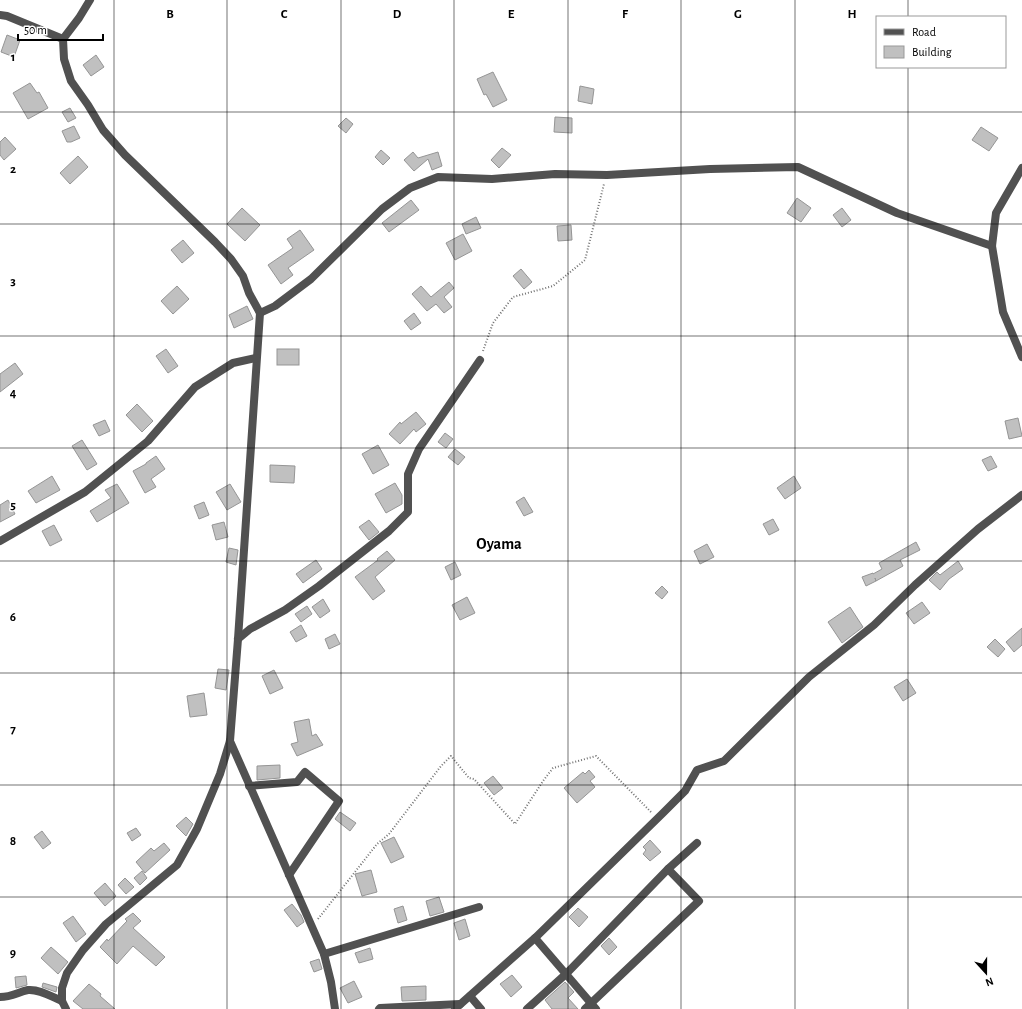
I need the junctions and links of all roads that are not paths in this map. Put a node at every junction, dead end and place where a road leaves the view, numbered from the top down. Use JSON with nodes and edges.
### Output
{"nodes":[{"id":1,"x":90,"y":0,"type":"edge"},
{"id":2,"x":0,"y":15,"type":"edge"},
{"id":3,"x":63,"y":39,"type":"junction"},
{"id":4,"x":1022,"y":168,"type":"edge"},
{"id":5,"x":992,"y":246,"type":"junction"},
{"id":6,"x":260,"y":313,"type":"junction"},
{"id":7,"x":1022,"y":357,"type":"edge"},
{"id":8,"x":256,"y":358,"type":"junction"},
{"id":9,"x":480,"y":360,"type":"road end"},
{"id":10,"x":1022,"y":495,"type":"edge"},
{"id":11,"x":0,"y":541,"type":"edge"},
{"id":12,"x":238,"y":639,"type":"junction"},
{"id":13,"x":230,"y":741,"type":"junction"},
{"id":14,"x":249,"y":786,"type":"junction"},
{"id":15,"x":697,"y":843,"type":"dead end"},
{"id":16,"x":668,"y":869,"type":"junction"},
{"id":17,"x":289,"y":875,"type":"junction"},
{"id":18,"x":479,"y":907,"type":"dead end"},
{"id":19,"x":535,"y":938,"type":"junction"},
{"id":20,"x":324,"y":954,"type":"junction"},
{"id":21,"x":566,"y":974,"type":"junction"},
{"id":22,"x":470,"y":996,"type":"junction"},
{"id":23,"x":0,"y":997,"type":"edge"},
{"id":24,"x":62,"y":1001,"type":"junction"},
{"id":25,"x":458,"y":1007,"type":"edge"},
{"id":26,"x":590,"y":1007,"type":"edge"},
{"id":27,"x":66,"y":1009,"type":"edge"},
{"id":28,"x":335,"y":1009,"type":"edge"},
{"id":29,"x":380,"y":1009,"type":"edge"},
{"id":30,"x":481,"y":1009,"type":"edge"},
{"id":31,"x":527,"y":1009,"type":"edge"}],
"edges":[{"from":1,"to":3,"type":"street"},
{"from":2,"to":3,"type":"street"},
{"from":3,"to":6,"type":"street"},
{"from":4,"to":5,"type":"street"},
{"from":5,"to":6,"type":"street"},
{"from":5,"to":7,"type":"street"},
{"from":6,"to":8,"type":"street"},
{"from":8,"to":11,"type":"street"},
{"from":8,"to":12,"type":"street"},
{"from":9,"to":12,"type":"street"},
{"from":10,"to":19,"type":"street"},
{"from":12,"to":13,"type":"street"},
{"from":13,"to":14,"type":"street"},
{"from":13,"to":24,"type":"street"},
{"from":14,"to":17,"type":"street"},
{"from":14,"to":17,"type":"street"},
{"from":15,"to":16,"type":"street"},
{"from":16,"to":21,"type":"street"},
{"from":16,"to":26,"type":"street"},
{"from":17,"to":20,"type":"street"},
{"from":18,"to":20,"type":"street"},
{"from":19,"to":21,"type":"street"},
{"from":19,"to":22,"type":"street"},
{"from":20,"to":28,"type":"street"},
{"from":21,"to":26,"type":"street"},
{"from":21,"to":31,"type":"street"},
{"from":22,"to":25,"type":"street"},
{"from":22,"to":30,"type":"street"},
{"from":23,"to":24,"type":"street"},
{"from":24,"to":27,"type":"street"},
{"from":25,"to":29,"type":"street"}]}
